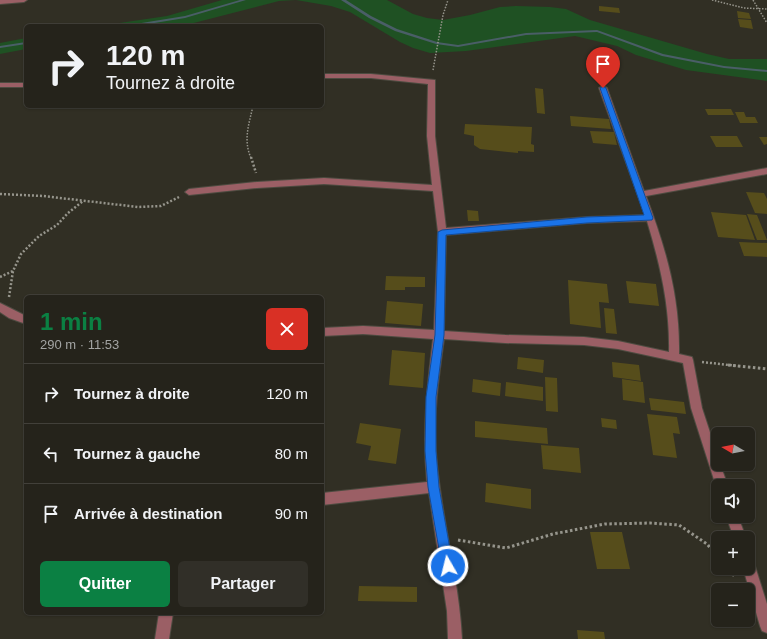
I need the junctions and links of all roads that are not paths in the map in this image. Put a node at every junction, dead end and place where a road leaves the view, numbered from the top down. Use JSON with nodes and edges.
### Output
{"nodes":[{"id":1,"x":24,"y":0,"type":"edge"},
{"id":2,"x":0,"y":2,"type":"edge"},
{"id":3,"x":324,"y":76,"type":"edge"},
{"id":4,"x":24,"y":84,"type":"edge"},
{"id":5,"x":0,"y":85,"type":"edge"},
{"id":6,"x":603,"y":88,"type":"dead end"},
{"id":7,"x":767,"y":171,"type":"edge"},
{"id":8,"x":437,"y":188,"type":"junction"},
{"id":9,"x":190,"y":192,"type":"road end"},
{"id":10,"x":642,"y":194,"type":"junction"},
{"id":11,"x":649,"y":218,"type":"junction"},
{"id":12,"x":442,"y":232,"type":"junction"},
{"id":13,"x":0,"y":307,"type":"edge"},
{"id":14,"x":24,"y":319,"type":"edge"},
{"id":15,"x":324,"y":332,"type":"edge"},
{"id":16,"x":439,"y":335,"type":"junction"},
{"id":17,"x":674,"y":357,"type":"junction"},
{"id":18,"x":720,"y":479,"type":"edge"},
{"id":19,"x":434,"y":487,"type":"junction"},
{"id":20,"x":324,"y":500,"type":"edge"},
{"id":21,"x":753,"y":575,"type":"edge"},
{"id":22,"x":763,"y":597,"type":"edge"},
{"id":23,"x":166,"y":615,"type":"edge"},
{"id":24,"x":767,"y":626,"type":"edge"},
{"id":25,"x":162,"y":639,"type":"edge"},
{"id":26,"x":455,"y":639,"type":"edge"}],
"edges":[{"from":1,"to":2,"type":"street"},
{"from":3,"to":8,"type":"street"},
{"from":4,"to":5,"type":"street"},
{"from":6,"to":10,"type":"street"},
{"from":7,"to":10,"type":"street"},
{"from":8,"to":9,"type":"street"},
{"from":8,"to":12,"type":"street"},
{"from":10,"to":11,"type":"street"},
{"from":11,"to":12,"type":"street"},
{"from":11,"to":17,"type":"street"},
{"from":12,"to":16,"type":"street"},
{"from":13,"to":14,"type":"street"},
{"from":15,"to":16,"type":"street"},
{"from":16,"to":17,"type":"street"},
{"from":16,"to":19,"type":"street"},
{"from":17,"to":18,"type":"street"},
{"from":19,"to":20,"type":"street"},
{"from":19,"to":26,"type":"street"},
{"from":21,"to":22,"type":"street"},
{"from":22,"to":24,"type":"street"},
{"from":23,"to":25,"type":"street"}]}
